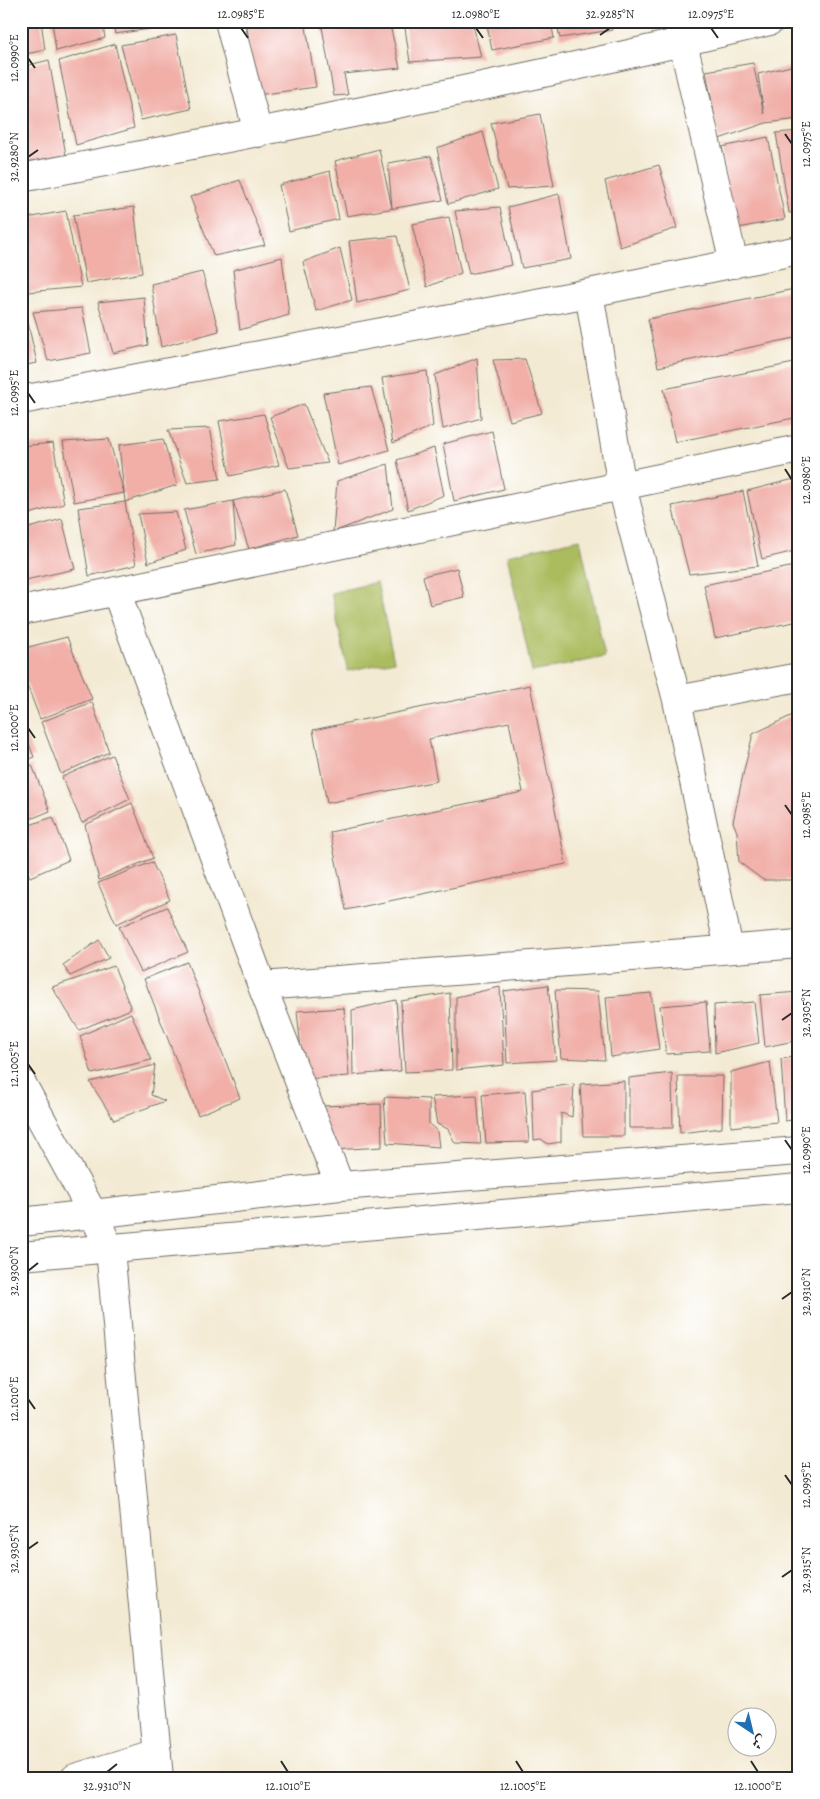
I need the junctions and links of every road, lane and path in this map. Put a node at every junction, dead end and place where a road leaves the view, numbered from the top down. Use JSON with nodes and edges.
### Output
{"nodes":[{"id":1,"x":229,"y":21,"type":"edge"},
{"id":2,"x":770,"y":21,"type":"edge"},
{"id":3,"x":680,"y":32,"type":"edge"},
{"id":4,"x":258,"y":133,"type":"junction"},
{"id":5,"x":21,"y":178,"type":"edge"},
{"id":6,"x":799,"y":250,"type":"edge"},
{"id":7,"x":734,"y":264,"type":"junction"},
{"id":8,"x":589,"y":293,"type":"junction"},
{"id":9,"x":21,"y":400,"type":"edge"},
{"id":10,"x":799,"y":449,"type":"edge"},
{"id":11,"x":622,"y":487,"type":"junction"},
{"id":12,"x":116,"y":591,"type":"junction"},
{"id":13,"x":21,"y":610,"type":"edge"},
{"id":14,"x":799,"y":677,"type":"edge"},
{"id":15,"x":678,"y":700,"type":"junction"},
{"id":16,"x":799,"y":944,"type":"edge"},
{"id":17,"x":729,"y":949,"type":"junction"},
{"id":18,"x":262,"y":986,"type":"junction"},
{"id":19,"x":23,"y":1088,"type":"edge"},
{"id":20,"x":799,"y":1151,"type":"edge"},
{"id":21,"x":340,"y":1186,"type":"junction"},
{"id":22,"x":799,"y":1188,"type":"edge"},
{"id":23,"x":93,"y":1214,"type":"junction"},
{"id":24,"x":21,"y":1222,"type":"edge"},
{"id":25,"x":110,"y":1249,"type":"junction"},
{"id":26,"x":21,"y":1256,"type":"edge"},
{"id":27,"x":158,"y":1766,"type":"edge"},
{"id":28,"x":75,"y":1778,"type":"edge"}],
"edges":[{"from":1,"to":4,"type":"street"},
{"from":2,"to":3,"type":"street"},
{"from":3,"to":4,"type":"street"},
{"from":3,"to":7,"type":"street"},
{"from":4,"to":5,"type":"street"},
{"from":6,"to":7,"type":"street"},
{"from":7,"to":8,"type":"street"},
{"from":8,"to":9,"type":"street"},
{"from":8,"to":11,"type":"street"},
{"from":10,"to":11,"type":"street"},
{"from":11,"to":12,"type":"street"},
{"from":11,"to":15,"type":"street"},
{"from":12,"to":13,"type":"street"},
{"from":12,"to":18,"type":"street"},
{"from":14,"to":15,"type":"street"},
{"from":15,"to":17,"type":"street"},
{"from":16,"to":17,"type":"street"},
{"from":17,"to":18,"type":"street"},
{"from":18,"to":21,"type":"street"},
{"from":19,"to":23,"type":"street"},
{"from":20,"to":21,"type":"street"},
{"from":21,"to":23,"type":"street"},
{"from":22,"to":25,"type":"street"},
{"from":23,"to":24,"type":"street"},
{"from":23,"to":25,"type":"street"},
{"from":25,"to":26,"type":"street"},
{"from":25,"to":27,"type":"street"},
{"from":27,"to":28,"type":"street"}]}
